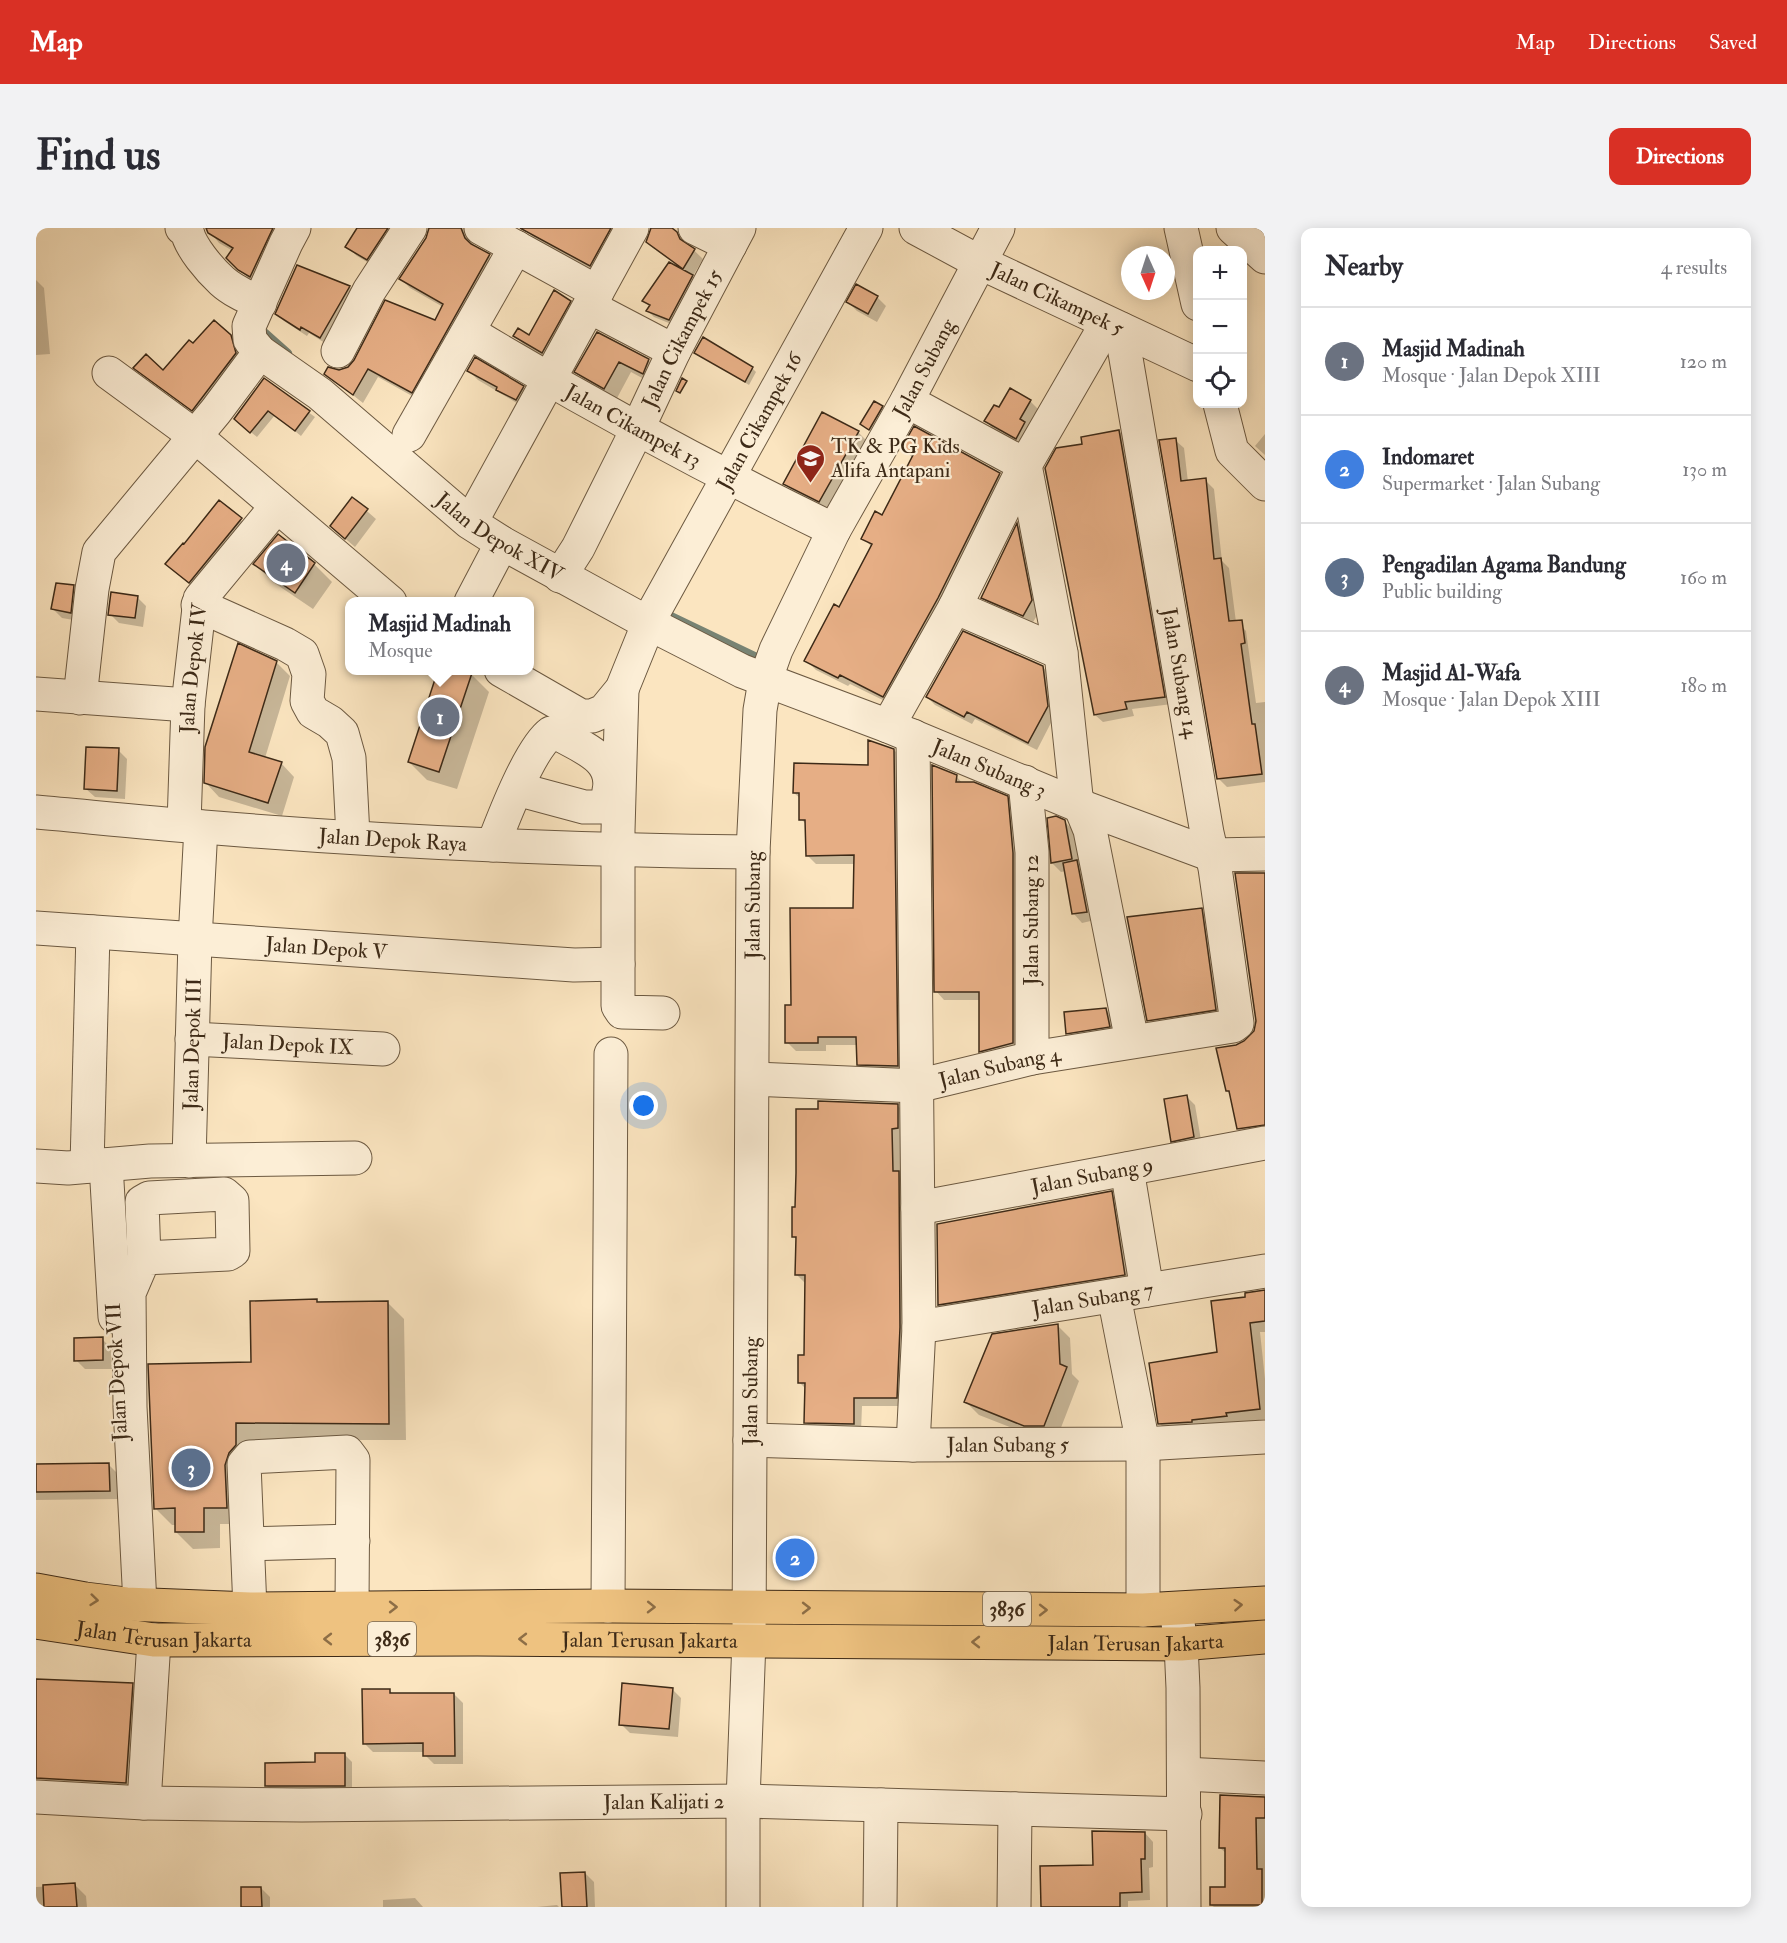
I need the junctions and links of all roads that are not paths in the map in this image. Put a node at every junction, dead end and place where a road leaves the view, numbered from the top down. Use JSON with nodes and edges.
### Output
{"nodes":[{"id":1,"x":294,"y":228,"type":"edge"},
{"id":2,"x":410,"y":228,"type":"edge"},
{"id":3,"x":481,"y":228,"type":"edge"},
{"id":4,"x":632,"y":228,"type":"edge"},
{"id":5,"x":695,"y":228,"type":"edge"},
{"id":6,"x":866,"y":228,"type":"edge"},
{"id":7,"x":916,"y":228,"type":"edge"},
{"id":8,"x":998,"y":228,"type":"edge"},
{"id":9,"x":1181,"y":228,"type":"edge"},
{"id":10,"x":1233,"y":228,"type":"edge"},
{"id":11,"x":186,"y":229,"type":"edge"},
{"id":12,"x":734,"y":237,"type":"edge"},
{"id":13,"x":516,"y":247,"type":"junction"},
{"id":14,"x":1265,"y":257,"type":"edge"},
{"id":15,"x":979,"y":262,"type":"junction"},
{"id":16,"x":594,"y":300,"type":"junction"},
{"id":17,"x":1196,"y":300,"type":"edge"},
{"id":18,"x":256,"y":323,"type":"junction"},
{"id":19,"x":1114,"y":326,"type":"junction"},
{"id":20,"x":469,"y":332,"type":"junction"},
{"id":21,"x":338,"y":351,"type":"dead end"},
{"id":22,"x":674,"y":351,"type":"junction"},
{"id":23,"x":1193,"y":363,"type":"edge"},
{"id":24,"x":109,"y":373,"type":"dead end"},
{"id":25,"x":550,"y":381,"type":"junction"},
{"id":26,"x":907,"y":401,"type":"junction"},
{"id":27,"x":1221,"y":408,"type":"edge"},
{"id":28,"x":637,"y":430,"type":"junction"},
{"id":29,"x":409,"y":435,"type":"dead end"},
{"id":30,"x":195,"y":436,"type":"junction"},
{"id":31,"x":1025,"y":465,"type":"junction"},
{"id":32,"x":727,"y":477,"type":"junction"},
{"id":33,"x":1265,"y":484,"type":"edge"},
{"id":34,"x":277,"y":506,"type":"junction"},
{"id":35,"x":478,"y":509,"type":"dead end"},
{"id":36,"x":834,"y":531,"type":"junction"},
{"id":37,"x":502,"y":543,"type":"junction"},
{"id":38,"x":568,"y":564,"type":"junction"},
{"id":39,"x":384,"y":597,"type":"edge"},
{"id":40,"x":474,"y":597,"type":"edge"},
{"id":41,"x":198,"y":605,"type":"junction"},
{"id":42,"x":955,"y":607,"type":"junction"},
{"id":43,"x":653,"y":613,"type":"junction"},
{"id":44,"x":1061,"y":653,"type":"junction"},
{"id":45,"x":770,"y":667,"type":"junction"},
{"id":46,"x":510,"y":675,"type":"edge"},
{"id":47,"x":622,"y":689,"type":"junction"},
{"id":48,"x":36,"y":694,"type":"edge"},
{"id":49,"x":80,"y":698,"type":"junction"},
{"id":50,"x":188,"y":705,"type":"junction"},
{"id":51,"x":897,"y":725,"type":"junction"},
{"id":52,"x":1025,"y":782,"type":"junction"},
{"id":53,"x":517,"y":789,"type":"dead end"},
{"id":54,"x":1077,"y":795,"type":"junction"},
{"id":55,"x":36,"y":813,"type":"edge"},
{"id":56,"x":192,"y":826,"type":"junction"},
{"id":57,"x":353,"y":837,"type":"junction"},
{"id":58,"x":1209,"y":844,"type":"junction"},
{"id":59,"x":493,"y":845,"type":"junction"},
{"id":60,"x":618,"y":850,"type":"junction"},
{"id":61,"x":753,"y":852,"type":"junction"},
{"id":62,"x":1265,"y":854,"type":"edge"},
{"id":63,"x":36,"y":928,"type":"edge"},
{"id":64,"x":93,"y":932,"type":"junction"},
{"id":65,"x":195,"y":940,"type":"junction"},
{"id":66,"x":618,"y":964,"type":"junction"},
{"id":67,"x":663,"y":1013,"type":"dead end"},
{"id":68,"x":1237,"y":1016,"type":"joint"},
{"id":69,"x":192,"y":1039,"type":"junction"},
{"id":70,"x":1132,"y":1041,"type":"junction"},
{"id":71,"x":383,"y":1049,"type":"dead end"},
{"id":72,"x":611,"y":1054,"type":"dead end"},
{"id":73,"x":1032,"y":1058,"type":"junction"},
{"id":74,"x":753,"y":1079,"type":"junction"},
{"id":75,"x":917,"y":1086,"type":"junction"},
{"id":76,"x":1265,"y":1143,"type":"edge"},
{"id":77,"x":355,"y":1158,"type":"dead end"},
{"id":78,"x":189,"y":1161,"type":"junction"},
{"id":79,"x":96,"y":1165,"type":"junction"},
{"id":80,"x":36,"y":1166,"type":"edge"},
{"id":81,"x":1127,"y":1169,"type":"junction"},
{"id":82,"x":918,"y":1208,"type":"junction"},
{"id":83,"x":144,"y":1258,"type":"dead end"},
{"id":84,"x":1265,"y":1271,"type":"edge"},
{"id":85,"x":1147,"y":1290,"type":"junction"},
{"id":86,"x":1114,"y":1296,"type":"junction"},
{"id":87,"x":919,"y":1327,"type":"junction"},
{"id":88,"x":1265,"y":1437,"type":"edge"},
{"id":89,"x":750,"y":1440,"type":"junction"},
{"id":90,"x":1143,"y":1444,"type":"junction"},
{"id":91,"x":913,"y":1445,"type":"junction"},
{"id":92,"x":353,"y":1541,"type":"junction"},
{"id":93,"x":248,"y":1544,"type":"junction"},
{"id":94,"x":36,"y":1590,"type":"edge"},
{"id":95,"x":131,"y":1596,"type":"junction"},
{"id":96,"x":1265,"y":1603,"type":"edge"},
{"id":97,"x":609,"y":1606,"type":"junction"},
{"id":98,"x":352,"y":1608,"type":"junction"},
{"id":99,"x":748,"y":1608,"type":"junction"},
{"id":100,"x":250,"y":1609,"type":"junction"},
{"id":101,"x":1176,"y":1609,"type":"junction"},
{"id":102,"x":1143,"y":1610,"type":"junction"},
{"id":103,"x":36,"y":1622,"type":"edge"},
{"id":104,"x":1265,"y":1637,"type":"edge"},
{"id":105,"x":154,"y":1640,"type":"junction"},
{"id":106,"x":749,"y":1640,"type":"junction"},
{"id":107,"x":1181,"y":1644,"type":"junction"},
{"id":108,"x":1184,"y":1774,"type":"junction"},
{"id":109,"x":1265,"y":1778,"type":"edge"},
{"id":110,"x":36,"y":1797,"type":"edge"},
{"id":111,"x":743,"y":1801,"type":"junction"},
{"id":112,"x":144,"y":1803,"type":"junction"},
{"id":113,"x":881,"y":1805,"type":"junction"},
{"id":114,"x":1015,"y":1809,"type":"junction"},
{"id":115,"x":1185,"y":1814,"type":"junction"},
{"id":116,"x":743,"y":1907,"type":"edge"},
{"id":117,"x":880,"y":1907,"type":"edge"},
{"id":118,"x":1014,"y":1907,"type":"edge"},
{"id":119,"x":1184,"y":1907,"type":"edge"}],
"edges":[{"from":1,"to":18,"type":"street"},
{"from":2,"to":21,"type":"street"},
{"from":3,"to":13,"type":"street"},
{"from":4,"to":16,"type":"street"},
{"from":5,"to":12,"type":"street"},
{"from":6,"to":32,"type":"street","name":"Jalan Cikampek 16"},
{"from":7,"to":15,"type":"street","name":"Jalan Cikampek 5"},
{"from":8,"to":15,"type":"street","name":"Jalan Subang"},
{"from":9,"to":17,"type":"street"},
{"from":10,"to":14,"type":"street"},
{"from":11,"to":18,"type":"street","name":"Jalan Depok XIV"},
{"from":12,"to":22,"type":"street","name":"Jalan Cikampek 15"},
{"from":13,"to":16,"type":"street"},
{"from":13,"to":20,"type":"street"},
{"from":15,"to":19,"type":"street","name":"Jalan Cikampek 5"},
{"from":15,"to":26,"type":"street","name":"Jalan Subang"},
{"from":16,"to":22,"type":"street"},
{"from":16,"to":25,"type":"street"},
{"from":18,"to":30,"type":"street"},
{"from":18,"to":37,"type":"street","name":"Jalan Depok XIV"},
{"from":19,"to":23,"type":"street","name":"Jalan Cikampek 5"},
{"from":19,"to":31,"type":"street"},
{"from":19,"to":58,"type":"street","name":"Jalan Subang 14"},
{"from":20,"to":25,"type":"street","name":"Jalan Cikampek 13"},
{"from":20,"to":29,"type":"street"},
{"from":22,"to":28,"type":"street","name":"Jalan Cikampek 15"},
{"from":24,"to":30,"type":"street"},
{"from":25,"to":28,"type":"street","name":"Jalan Cikampek 13"},
{"from":25,"to":35,"type":"street"},
{"from":26,"to":31,"type":"street"},
{"from":26,"to":36,"type":"street","name":"Jalan Subang"},
{"from":27,"to":33,"type":"street"},
{"from":28,"to":32,"type":"street","name":"Jalan Cikampek 13"},
{"from":28,"to":38,"type":"street","name":"Jalan Cikampek 15"},
{"from":30,"to":34,"type":"street"},
{"from":30,"to":49,"type":"street"},
{"from":31,"to":42,"type":"street"},
{"from":31,"to":44,"type":"street"},
{"from":32,"to":36,"type":"street","name":"Jalan Cikampek 13"},
{"from":32,"to":43,"type":"street","name":"Jalan Cikampek 16"},
{"from":34,"to":39,"type":"street"},
{"from":34,"to":41,"type":"street","name":"Jalan Depok IV"},
{"from":36,"to":45,"type":"street","name":"Jalan Subang"},
{"from":37,"to":38,"type":"street","name":"Jalan Depok XIV"},
{"from":37,"to":40,"type":"street"},
{"from":38,"to":43,"type":"street","name":"Jalan Depok XIV"},
{"from":41,"to":50,"type":"street","name":"Jalan Depok IV"},
{"from":41,"to":57,"type":"street"},
{"from":42,"to":44,"type":"street"},
{"from":42,"to":51,"type":"street"},
{"from":43,"to":45,"type":"street","name":"Jalan Depok XIV"},
{"from":43,"to":47,"type":"street","name":"Jalan Cikampek 16"},
{"from":44,"to":54,"type":"street"},
{"from":45,"to":51,"type":"street","name":"Jalan Subang 3"},
{"from":45,"to":61,"type":"street","name":"Jalan Subang"},
{"from":46,"to":47,"type":"street"},
{"from":47,"to":60,"type":"street"},
{"from":48,"to":49,"type":"street"},
{"from":49,"to":50,"type":"street"},
{"from":50,"to":56,"type":"street","name":"Jalan Depok IV"},
{"from":51,"to":52,"type":"street","name":"Jalan Subang 3"},
{"from":51,"to":75,"type":"street"},
{"from":52,"to":54,"type":"street","name":"Jalan Subang 3"},
{"from":52,"to":73,"type":"street","name":"Jalan Subang 12"},
{"from":53,"to":59,"type":"street"},
{"from":54,"to":58,"type":"street","name":"Jalan Subang 3"},
{"from":54,"to":70,"type":"street"},
{"from":55,"to":56,"type":"street","name":"Jalan Depok Raya"},
{"from":56,"to":57,"type":"street","name":"Jalan Depok Raya"},
{"from":56,"to":65,"type":"street","name":"Jalan Depok III"},
{"from":57,"to":59,"type":"street","name":"Jalan Depok Raya"},
{"from":58,"to":62,"type":"street"},
{"from":58,"to":68,"type":"street","name":"Jalan Subang 14"},
{"from":59,"to":60,"type":"street","name":"Jalan Depok Raya"},
{"from":60,"to":61,"type":"street","name":"Jalan Depok Raya"},
{"from":60,"to":66,"type":"street"},
{"from":61,"to":74,"type":"street","name":"Jalan Subang"},
{"from":63,"to":64,"type":"street","name":"Jalan Depok V"},
{"from":64,"to":65,"type":"street","name":"Jalan Depok V"},
{"from":64,"to":79,"type":"street","name":"Jalan Depok VII"},
{"from":65,"to":66,"type":"street","name":"Jalan Depok V"},
{"from":65,"to":69,"type":"street","name":"Jalan Depok III"},
{"from":66,"to":67,"type":"street"},
{"from":68,"to":70,"type":"street","name":"Jalan Subang 4"},
{"from":69,"to":71,"type":"street","name":"Jalan Depok IX"},
{"from":69,"to":78,"type":"street","name":"Jalan Depok III"},
{"from":70,"to":73,"type":"street","name":"Jalan Subang 4"},
{"from":72,"to":97,"type":"street"},
{"from":73,"to":75,"type":"street","name":"Jalan Subang 4"},
{"from":74,"to":75,"type":"street","name":"Jalan Subang 4"},
{"from":74,"to":89,"type":"street","name":"Jalan Subang"},
{"from":75,"to":82,"type":"street"},
{"from":76,"to":81,"type":"street","name":"Jalan Subang 9"},
{"from":77,"to":78,"type":"street"},
{"from":78,"to":79,"type":"street"},
{"from":79,"to":80,"type":"street"},
{"from":79,"to":95,"type":"street","name":"Jalan Depok VII"},
{"from":81,"to":82,"type":"street","name":"Jalan Subang 9"},
{"from":81,"to":85,"type":"street"},
{"from":82,"to":87,"type":"street"},
{"from":83,"to":95,"type":"street"},
{"from":84,"to":85,"type":"street","name":"Jalan Subang 7"},
{"from":85,"to":86,"type":"street","name":"Jalan Subang 7"},
{"from":86,"to":87,"type":"street","name":"Jalan Subang 7"},
{"from":86,"to":90,"type":"street"},
{"from":87,"to":91,"type":"street"},
{"from":88,"to":90,"type":"street","name":"Jalan Subang 5"},
{"from":89,"to":91,"type":"street","name":"Jalan Subang 5"},
{"from":89,"to":99,"type":"street","name":"Jalan Subang"},
{"from":90,"to":91,"type":"street","name":"Jalan Subang 5"},
{"from":90,"to":102,"type":"street"},
{"from":92,"to":93,"type":"street"},
{"from":92,"to":93,"type":"street"},
{"from":92,"to":98,"type":"street"},
{"from":93,"to":100,"type":"street"},
{"from":94,"to":95,"type":"main road","name":"Jalan Terusan Jakarta","number":"3836","one_way":true},
{"from":95,"to":100,"type":"main road","name":"Jalan Terusan Jakarta","number":"3836"},
{"from":101,"to":96,"type":"main road","name":"Jalan Terusan Jakarta","number":"3836","one_way":true},
{"from":98,"to":97,"type":"main road","name":"Jalan Terusan Jakarta","number":"3836","one_way":true},
{"from":97,"to":99,"type":"main road","name":"Jalan Terusan Jakarta","number":"3836","one_way":true},
{"from":98,"to":100,"type":"main road","name":"Jalan Terusan Jakarta","number":"3836"},
{"from":99,"to":102,"type":"main road","name":"Jalan Terusan Jakarta","number":"3836","one_way":true},
{"from":99,"to":106,"type":"street","name":"Jalan Subang"},
{"from":101,"to":102,"type":"main road","name":"Jalan Terusan Jakarta","number":"3836"},
{"from":101,"to":107,"type":"street"},
{"from":103,"to":105,"type":"main road","name":"Jalan Terusan Jakarta","number":"3836"},
{"from":104,"to":107,"type":"main road","name":"Jalan Terusan Jakarta","number":"3836"},
{"from":106,"to":105,"type":"main road","name":"Jalan Terusan Jakarta","number":"3836","one_way":true},
{"from":105,"to":112,"type":"street"},
{"from":107,"to":106,"type":"main road","name":"Jalan Terusan Jakarta","number":"3836","one_way":true},
{"from":106,"to":111,"type":"street","name":"Jalan Subang"},
{"from":107,"to":108,"type":"street"},
{"from":108,"to":109,"type":"street"},
{"from":108,"to":115,"type":"street"},
{"from":110,"to":112,"type":"street","name":"Jalan Kalijati 2"},
{"from":111,"to":112,"type":"street","name":"Jalan Kalijati 2"},
{"from":111,"to":113,"type":"street","name":"Jalan Kalijati 2"},
{"from":111,"to":116,"type":"street","name":"Jalan Subang"},
{"from":113,"to":114,"type":"street","name":"Jalan Kalijati 2"},
{"from":113,"to":117,"type":"street"},
{"from":114,"to":115,"type":"street","name":"Jalan Kalijati 2"},
{"from":114,"to":118,"type":"street"},
{"from":115,"to":119,"type":"street"}]}
